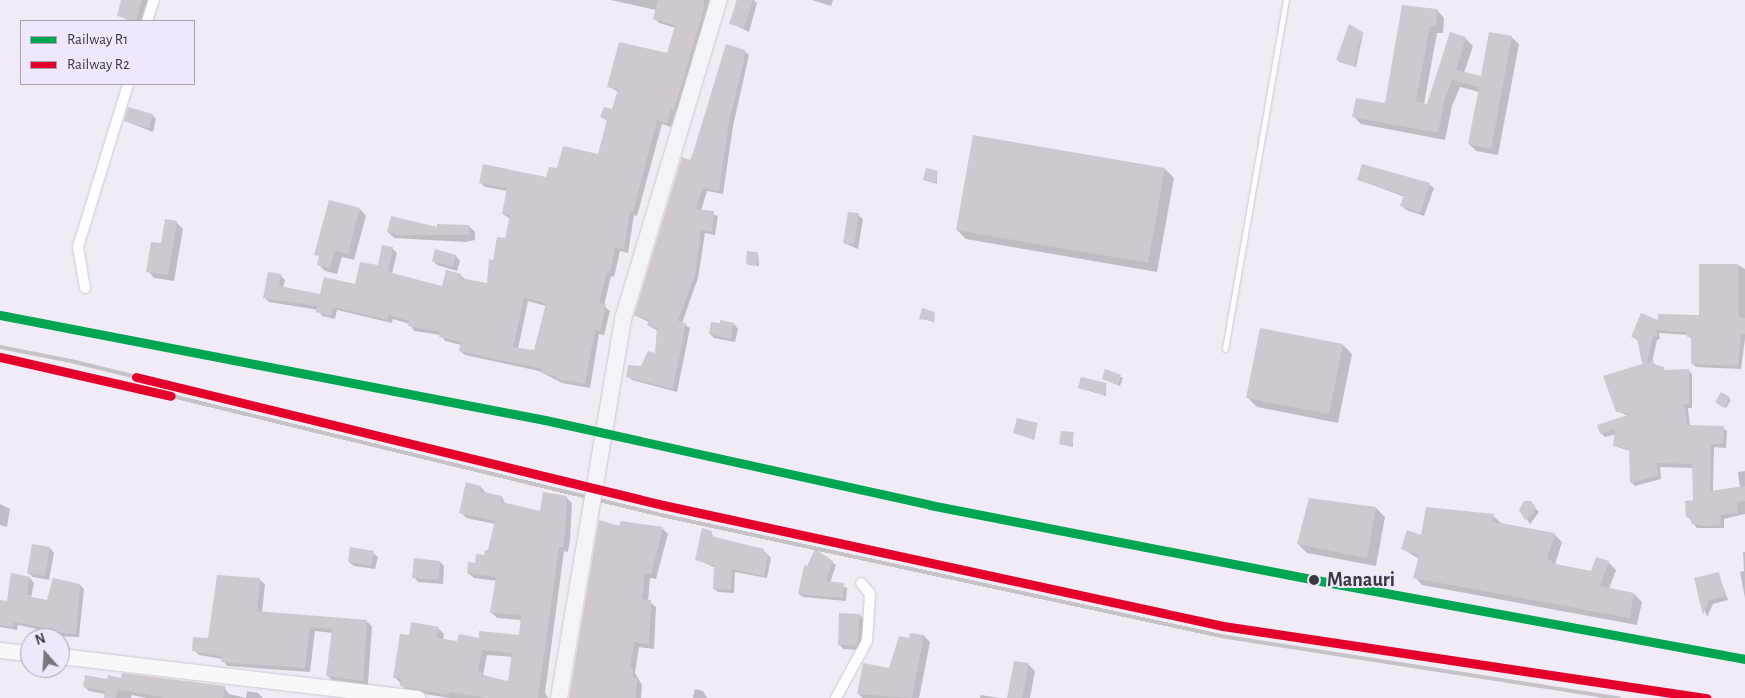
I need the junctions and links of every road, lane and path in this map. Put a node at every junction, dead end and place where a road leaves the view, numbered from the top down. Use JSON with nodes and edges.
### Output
{"nodes":[{"id":1,"x":154,"y":0,"type":"edge"},
{"id":2,"x":719,"y":0,"type":"edge"},
{"id":3,"x":1286,"y":0,"type":"edge"},
{"id":4,"x":147,"y":20,"type":"edge"},
{"id":5,"x":128,"y":85,"type":"edge"},
{"id":6,"x":85,"y":288,"type":"dead end"},
{"id":7,"x":1225,"y":348,"type":"dead end"},
{"id":8,"x":861,"y":582,"type":"dead end"},
{"id":9,"x":0,"y":650,"type":"edge"},
{"id":10,"x":20,"y":652,"type":"edge"},
{"id":11,"x":70,"y":657,"type":"edge"},
{"id":12,"x":418,"y":698,"type":"edge"},
{"id":13,"x":560,"y":698,"type":"edge"},
{"id":14,"x":836,"y":698,"type":"edge"}],
"edges":[{"from":1,"to":4,"type":"street"},
{"from":2,"to":13,"type":"main road","bridge":true},
{"from":3,"to":7,"type":"lane"},
{"from":5,"to":6,"type":"street"},
{"from":8,"to":14,"type":"street"},
{"from":9,"to":10,"type":"street"},
{"from":11,"to":12,"type":"street"}]}
